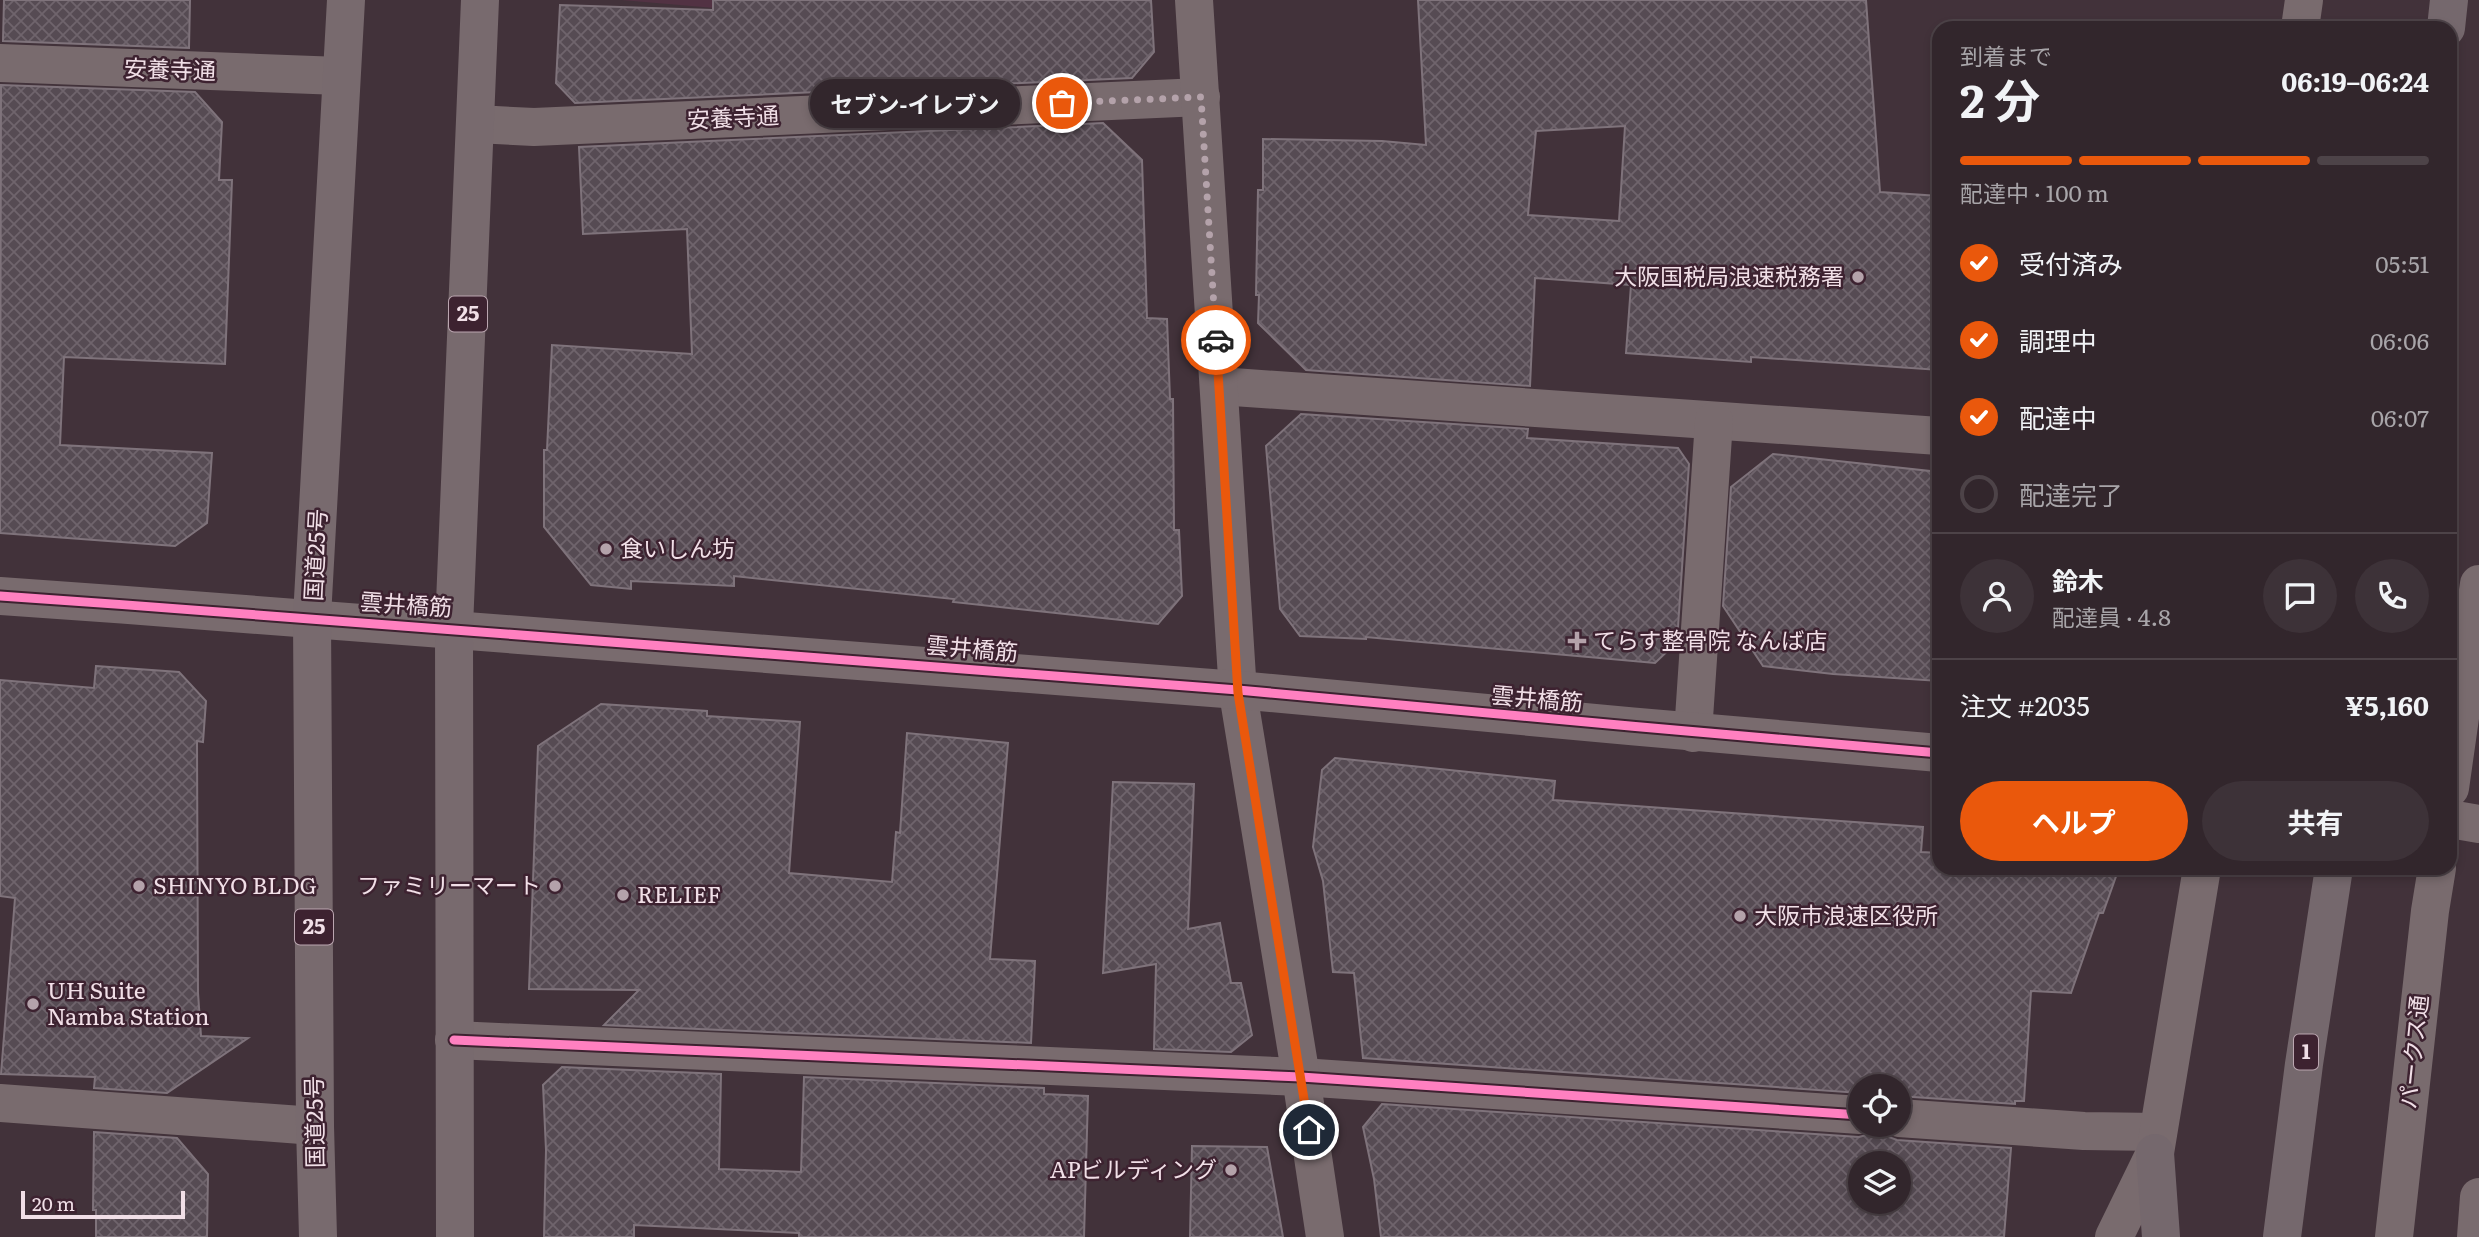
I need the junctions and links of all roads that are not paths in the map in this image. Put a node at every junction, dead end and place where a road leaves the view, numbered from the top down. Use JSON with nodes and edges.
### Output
{"nodes":[{"id":1,"x":346,"y":0,"type":"edge"},
{"id":2,"x":480,"y":0,"type":"edge"},
{"id":3,"x":1194,"y":0,"type":"edge"},
{"id":4,"x":2304,"y":0,"type":"edge"},
{"id":5,"x":2449,"y":0,"type":"edge"},
{"id":6,"x":2301,"y":21,"type":"edge"},
{"id":7,"x":2447,"y":21,"type":"edge"},
{"id":8,"x":0,"y":63,"type":"edge"},
{"id":9,"x":340,"y":76,"type":"junction"},
{"id":10,"x":1201,"y":97,"type":"junction"},
{"id":11,"x":476,"y":124,"type":"junction"},
{"id":12,"x":1219,"y":386,"type":"junction"},
{"id":13,"x":1714,"y":421,"type":"junction"},
{"id":14,"x":1932,"y":436,"type":"edge"},
{"id":15,"x":2479,"y":584,"type":"edge"},
{"id":16,"x":0,"y":596,"type":"edge"},
{"id":17,"x":313,"y":617,"type":"junction"},
{"id":18,"x":454,"y":627,"type":"junction"},
{"id":19,"x":1238,"y":690,"type":"junction"},
{"id":20,"x":1693,"y":733,"type":"junction"},
{"id":21,"x":2457,"y":739,"type":"edge"},
{"id":22,"x":1932,"y":752,"type":"edge"},
{"id":23,"x":2457,"y":820,"type":"edge"},
{"id":24,"x":2479,"y":824,"type":"edge"},
{"id":25,"x":2201,"y":875,"type":"edge"},
{"id":26,"x":2333,"y":875,"type":"edge"},
{"id":27,"x":2436,"y":875,"type":"edge"},
{"id":28,"x":454,"y":1040,"type":"junction"},
{"id":29,"x":1301,"y":1077,"type":"junction"},
{"id":30,"x":0,"y":1103,"type":"edge"},
{"id":31,"x":1848,"y":1114,"type":"edge"},
{"id":32,"x":1911,"y":1119,"type":"edge"},
{"id":33,"x":315,"y":1126,"type":"junction"},
{"id":34,"x":2156,"y":1142,"type":"junction"},
{"id":35,"x":2479,"y":1197,"type":"edge"},
{"id":36,"x":318,"y":1237,"type":"edge"},
{"id":37,"x":455,"y":1237,"type":"edge"},
{"id":38,"x":1325,"y":1237,"type":"edge"},
{"id":39,"x":2114,"y":1237,"type":"edge"},
{"id":40,"x":2161,"y":1237,"type":"edge"},
{"id":41,"x":2282,"y":1237,"type":"edge"},
{"id":42,"x":2395,"y":1237,"type":"edge"},
{"id":43,"x":2476,"y":1237,"type":"edge"}],
"edges":[{"from":1,"to":9,"type":"highway","name":"国道25号","number":"25"},
{"from":2,"to":11,"type":"highway","number":"25"},
{"from":3,"to":10,"type":"street"},
{"from":4,"to":6,"type":"street"},
{"from":5,"to":7,"type":"highway"},
{"from":8,"to":9,"type":"street","name":"安養寺通"},
{"from":9,"to":17,"type":"highway","name":"国道25号","number":"25"},
{"from":10,"to":11,"type":"street","name":"安養寺通"},
{"from":10,"to":12,"type":"street"},
{"from":11,"to":18,"type":"highway","number":"25"},
{"from":12,"to":13,"type":"street"},
{"from":12,"to":19,"type":"street"},
{"from":13,"to":14,"type":"street"},
{"from":13,"to":20,"type":"street"},
{"from":15,"to":21,"type":"street"},
{"from":16,"to":17,"type":"street","name":"雲井橋筋"},
{"from":17,"to":18,"type":"street","name":"雲井橋筋"},
{"from":17,"to":33,"type":"highway","name":"国道25号","number":"25"},
{"from":18,"to":19,"type":"street","name":"雲井橋筋"},
{"from":18,"to":28,"type":"highway","number":"25"},
{"from":19,"to":20,"type":"street","name":"雲井橋筋"},
{"from":19,"to":29,"type":"street"},
{"from":20,"to":22,"type":"street","name":"雲井橋筋"},
{"from":23,"to":24,"type":"street"},
{"from":25,"to":34,"type":"street"},
{"from":26,"to":41,"type":"highway","number":"1"},
{"from":27,"to":42,"type":"street","name":"パークス通"},
{"from":28,"to":29,"type":"street"},
{"from":28,"to":37,"type":"highway","number":"25"},
{"from":29,"to":31,"type":"street"},
{"from":29,"to":38,"type":"street"},
{"from":30,"to":33,"type":"street"},
{"from":32,"to":34,"type":"street"},
{"from":33,"to":36,"type":"highway","name":"国道25号","number":"25"},
{"from":34,"to":39,"type":"street"},
{"from":34,"to":40,"type":"highway"},
{"from":35,"to":43,"type":"street"}]}
